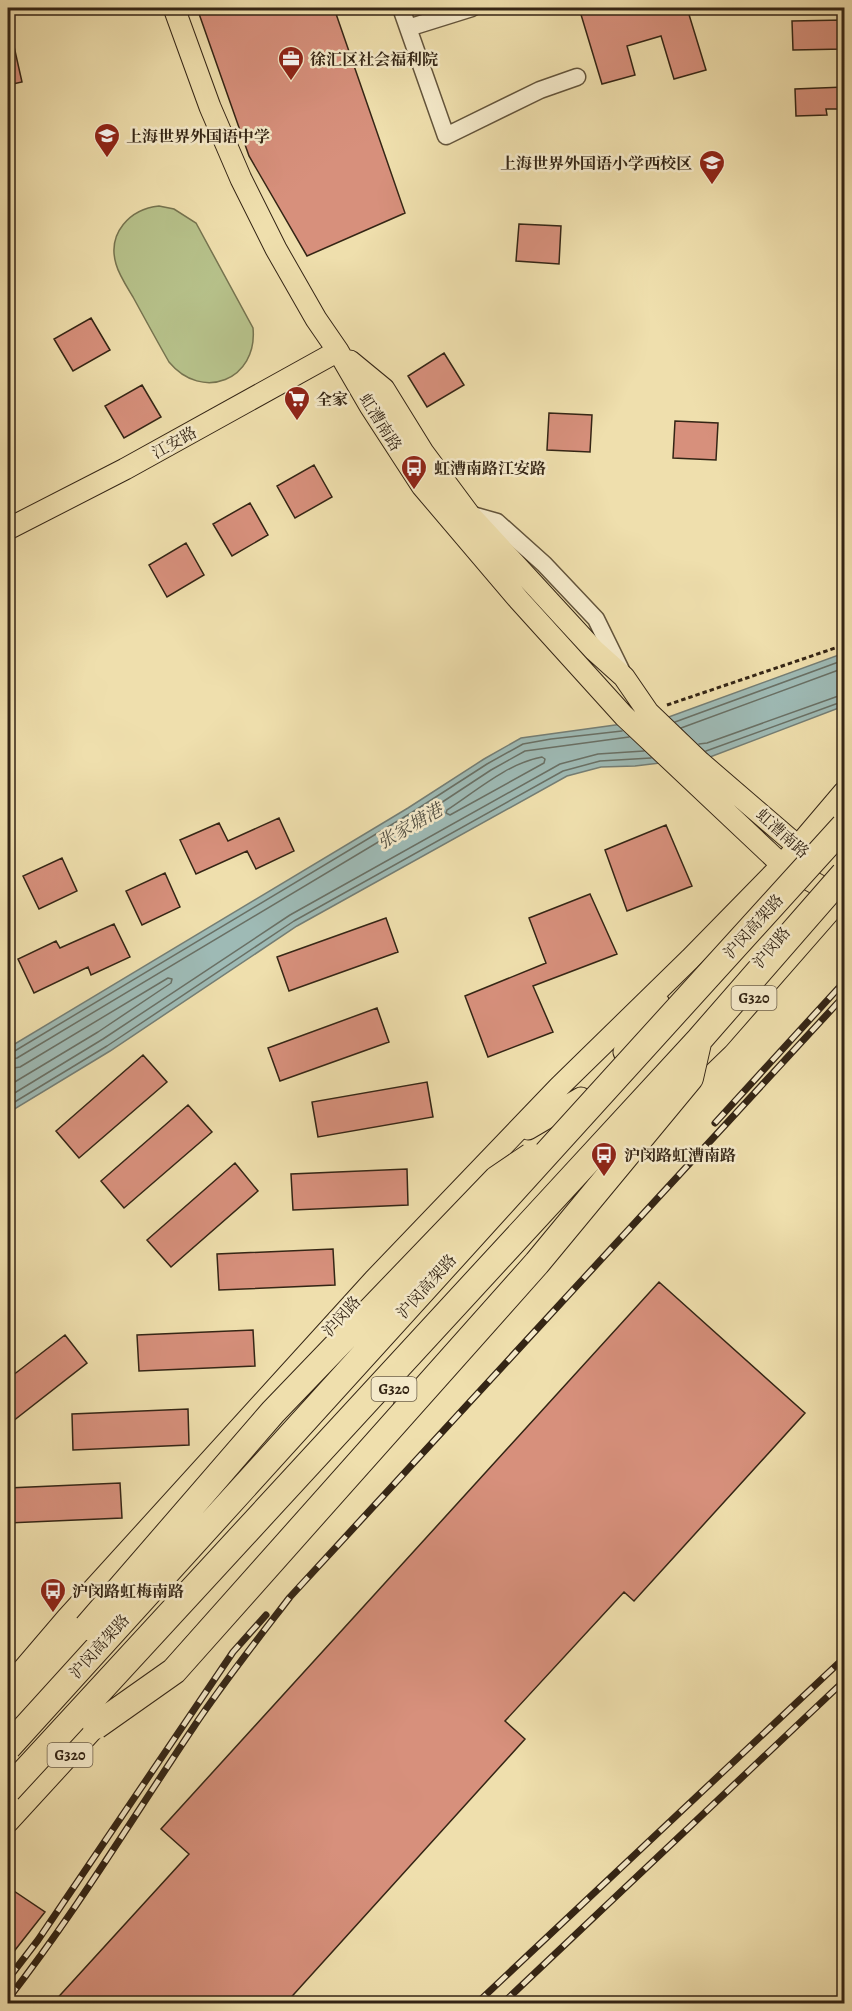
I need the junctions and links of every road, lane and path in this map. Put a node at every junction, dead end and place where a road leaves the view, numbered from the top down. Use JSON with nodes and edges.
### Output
{"nodes":[{"id":1,"x":174,"y":8,"type":"edge"},
{"id":2,"x":401,"y":8,"type":"edge"},
{"id":3,"x":472,"y":8,"type":"edge"},
{"id":4,"x":408,"y":28,"type":"junction"},
{"id":5,"x":577,"y":77,"type":"dead end"},
{"id":6,"x":338,"y":351,"type":"junction"},
{"id":7,"x":8,"y":529,"type":"edge"},
{"id":8,"x":844,"y":645,"type":"edge"},
{"id":9,"x":648,"y":712,"type":"junction"},
{"id":10,"x":844,"y":792,"type":"edge"},
{"id":11,"x":844,"y":815,"type":"edge"},
{"id":12,"x":844,"y":826,"type":"edge"},
{"id":13,"x":804,"y":851,"type":"junction"},
{"id":14,"x":844,"y":862,"type":"edge"},
{"id":15,"x":788,"y":869,"type":"junction"},
{"id":16,"x":836,"y":887,"type":"edge"},
{"id":17,"x":690,"y":959,"type":"junction"},
{"id":18,"x":699,"y":1040,"type":"junction"},
{"id":19,"x":624,"y":1052,"type":"junction"},
{"id":20,"x":581,"y":1098,"type":"junction"},
{"id":21,"x":566,"y":1132,"type":"junction"},
{"id":22,"x":506,"y":1141,"type":"junction"},
{"id":23,"x":92,"y":1634,"type":"junction"},
{"id":24,"x":129,"y":1685,"type":"junction"},
{"id":25,"x":8,"y":1687,"type":"edge"},
{"id":26,"x":8,"y":1716,"type":"edge"},
{"id":27,"x":96,"y":1726,"type":"junction"},
{"id":28,"x":8,"y":1740,"type":"edge"},
{"id":29,"x":8,"y":1747,"type":"edge"},
{"id":30,"x":8,"y":1790,"type":"edge"},
{"id":31,"x":8,"y":1795,"type":"edge"},
{"id":32,"x":8,"y":1822,"type":"edge"}],
"edges":[{"from":1,"to":6,"type":"main road","name":"虹漕南路"},
{"from":2,"to":4,"type":"street"},
{"from":3,"to":4,"type":"street"},
{"from":4,"to":5,"type":"street"},
{"from":6,"to":7,"type":"main road","name":"江安路"},
{"from":6,"to":9,"type":"main road","name":"虹漕南路"},
{"from":6,"to":15,"type":"main road","name":"虹漕南路"},
{"from":8,"to":9,"type":"path"},
{"from":9,"to":13,"type":"main road","name":"虹漕南路"},
{"from":10,"to":13,"type":"main road","name":"沪闵路"},
{"from":11,"to":13,"type":"main road","name":"沪闵路"},
{"from":12,"to":21,"type":"highway","name":"沪闵高架路","bridge":true},
{"from":13,"to":15,"type":"main road","name":"沪闵路"},
{"from":13,"to":16,"type":"main road","name":"虹漕南路"},
{"from":14,"to":16,"type":"main road","name":"沪闵路"},
{"from":15,"to":16,"type":"main road","name":"虹漕南路"},
{"from":15,"to":17,"type":"main road","name":"沪闵路"},
{"from":15,"to":19,"type":"main road","name":"沪闵路"},
{"from":16,"to":18,"type":"highway","name":"沪闵高架路","bridge":true},
{"from":16,"to":24,"type":"main road","name":"沪闵路","number":"G320"},
{"from":17,"to":19,"type":"main road","name":"沪闵路"},
{"from":17,"to":22,"type":"main road","name":"沪闵路"},
{"from":18,"to":27,"type":"highway","bridge":true},
{"from":18,"to":30,"type":"highway","name":"沪闵高架路","bridge":true},
{"from":19,"to":20,"type":"main road","name":"沪闵路"},
{"from":20,"to":22,"type":"main road"},
{"from":20,"to":23,"type":"main road","name":"沪闵路"},
{"from":21,"to":23,"type":"highway","bridge":true},
{"from":21,"to":29,"type":"highway","name":"沪闵高架路","bridge":true},
{"from":22,"to":25,"type":"main road","name":"沪闵路"},
{"from":23,"to":26,"type":"highway"},
{"from":23,"to":28,"type":"main road","name":"沪闵路"},
{"from":24,"to":27,"type":"main road","name":"沪闵路","number":"G320"},
{"from":24,"to":31,"type":"main road"},
{"from":27,"to":32,"type":"main road","name":"沪闵路","number":"G320"}]}
